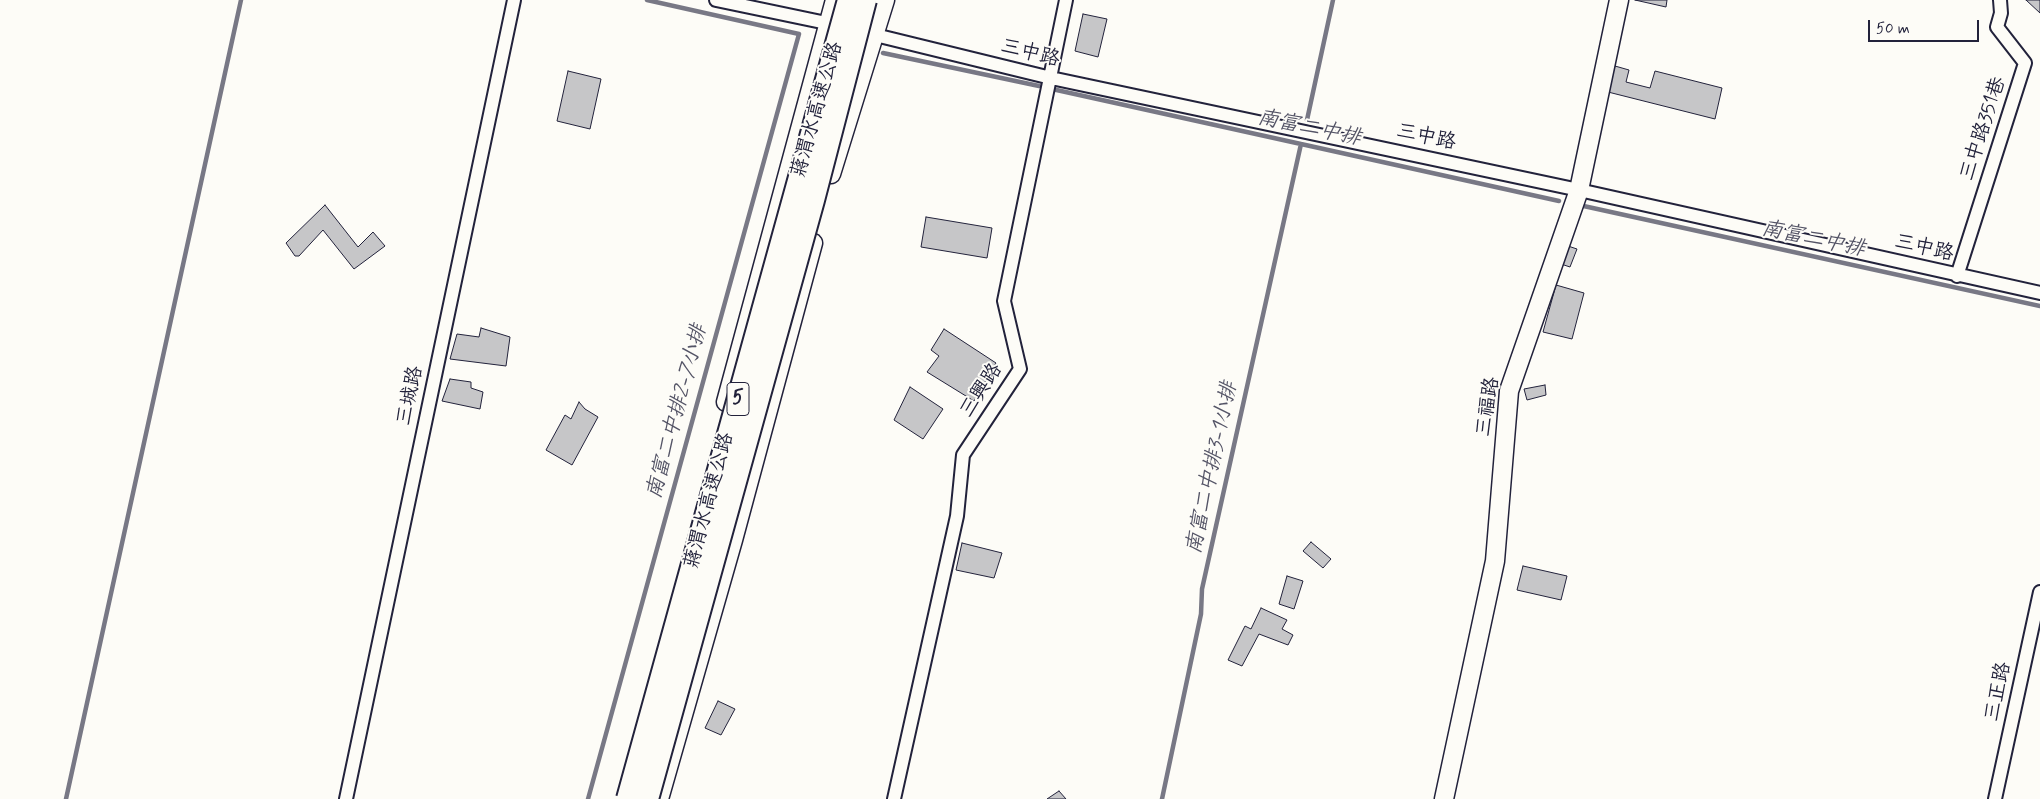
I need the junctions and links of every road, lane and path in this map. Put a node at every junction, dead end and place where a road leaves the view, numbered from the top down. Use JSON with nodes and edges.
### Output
{"nodes":[{"id":1,"x":514,"y":0,"type":"edge"},
{"id":2,"x":716,"y":0,"type":"edge"},
{"id":3,"x":836,"y":0,"type":"edge"},
{"id":4,"x":849,"y":0,"type":"edge"},
{"id":5,"x":865,"y":0,"type":"edge"},
{"id":6,"x":885,"y":0,"type":"edge"},
{"id":7,"x":1066,"y":0,"type":"edge"},
{"id":8,"x":1619,"y":0,"type":"edge"},
{"id":9,"x":2000,"y":0,"type":"edge"},
{"id":10,"x":829,"y":24,"type":"junction"},
{"id":11,"x":874,"y":35,"type":"junction"},
{"id":12,"x":1050,"y":78,"type":"junction"},
{"id":13,"x":1579,"y":190,"type":"junction"},
{"id":14,"x":1957,"y":276,"type":"junction"},
{"id":15,"x":2040,"y":293,"type":"edge"},
{"id":16,"x":2040,"y":592,"type":"edge"},
{"id":17,"x":346,"y":799,"type":"edge"},
{"id":18,"x":617,"y":799,"type":"edge"},
{"id":19,"x":628,"y":799,"type":"edge"},
{"id":20,"x":647,"y":799,"type":"edge"},
{"id":21,"x":659,"y":799,"type":"edge"},
{"id":22,"x":894,"y":799,"type":"edge"},
{"id":23,"x":1444,"y":799,"type":"edge"},
{"id":24,"x":1995,"y":799,"type":"edge"}],
"edges":[{"from":1,"to":17,"type":"street","name":"三城路"},
{"from":2,"to":10,"type":"street","name":"三中路"},
{"from":3,"to":10,"type":"main road"},
{"from":4,"to":19,"type":"highway","name":"蔣渭水高速公路","number":"5","bridge":true},
{"from":5,"to":20,"type":"highway","name":"蔣渭水高速公路","number":"5","bridge":true},
{"from":6,"to":11,"type":"main road"},
{"from":7,"to":12,"type":"street","name":"三興路"},
{"from":8,"to":13,"type":"main road","name":"三福路"},
{"from":9,"to":14,"type":"street","name":"三中路351巷"},
{"from":10,"to":11,"type":"street","name":"三中路"},
{"from":10,"to":18,"type":"main road"},
{"from":11,"to":12,"type":"street","name":"三中路"},
{"from":11,"to":21,"type":"main road"},
{"from":12,"to":13,"type":"street","name":"三中路"},
{"from":12,"to":22,"type":"street","name":"三興路"},
{"from":13,"to":14,"type":"street","name":"三中路"},
{"from":13,"to":23,"type":"main road","name":"三福路"},
{"from":14,"to":15,"type":"street","name":"三中路"},
{"from":16,"to":24,"type":"street","name":"三正路"}]}
